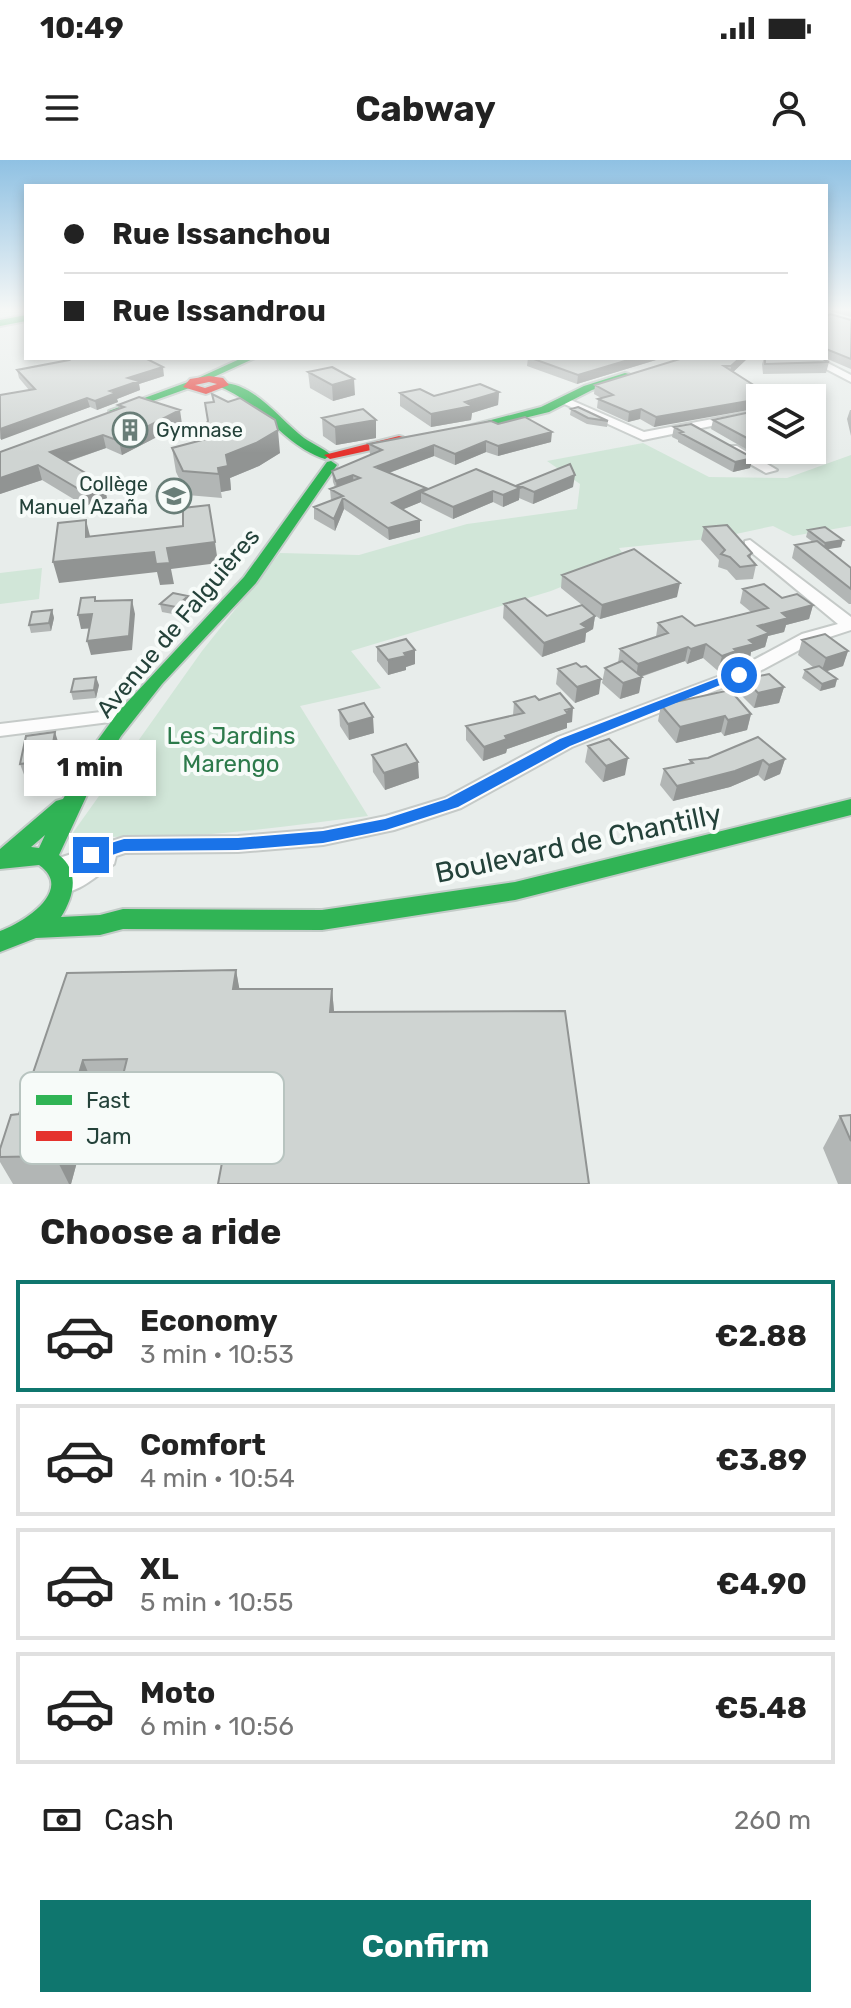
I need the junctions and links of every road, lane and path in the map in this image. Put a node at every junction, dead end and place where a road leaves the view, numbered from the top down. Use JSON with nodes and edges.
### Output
{"nodes":[{"id":1,"x":247,"y":360,"type":"edge"},
{"id":2,"x":814,"y":360,"type":"edge"},
{"id":3,"x":650,"y":369,"type":"edge"},
{"id":4,"x":851,"y":379,"type":"edge"},
{"id":5,"x":210,"y":383,"type":"junction"},
{"id":6,"x":564,"y":400,"type":"junction"},
{"id":7,"x":746,"y":416,"type":"edge"},
{"id":8,"x":100,"y":417,"type":"edge"},
{"id":9,"x":693,"y":427,"type":"junction"},
{"id":10,"x":451,"y":431,"type":"edge"},
{"id":11,"x":706,"y":434,"type":"edge"},
{"id":12,"x":413,"y":438,"type":"edge"},
{"id":13,"x":719,"y":441,"type":"edge"},
{"id":14,"x":324,"y":459,"type":"junction"},
{"id":15,"x":771,"y":470,"type":"dead end"},
{"id":16,"x":750,"y":544,"type":"dead end"},
{"id":17,"x":851,"y":625,"type":"edge"},
{"id":18,"x":126,"y":715,"type":"junction"},
{"id":19,"x":0,"y":730,"type":"edge"},
{"id":20,"x":72,"y":799,"type":"junction"},
{"id":21,"x":851,"y":807,"type":"edge"},
{"id":22,"x":2,"y":859,"type":"edge"},
{"id":23,"x":57,"y":877,"type":"junction"},
{"id":24,"x":123,"y":919,"type":"junction"},
{"id":25,"x":34,"y":928,"type":"junction"},
{"id":26,"x":2,"y":942,"type":"edge"}],
"edges":[{"from":1,"to":5,"type":"street"},
{"from":2,"to":4,"type":"street"},
{"from":3,"to":6,"type":"street"},
{"from":5,"to":8,"type":"street"},
{"from":5,"to":14,"type":"street"},
{"from":6,"to":9,"type":"street"},
{"from":6,"to":10,"type":"street"},
{"from":7,"to":9,"type":"street"},
{"from":9,"to":11,"type":"street"},
{"from":12,"to":14,"type":"street"},
{"from":13,"to":15,"type":"street"},
{"from":14,"to":18,"type":"street","name":"Avenue de Falguières"},
{"from":16,"to":17,"type":"street"},
{"from":17,"to":23,"type":"street"},
{"from":18,"to":19,"type":"street"},
{"from":18,"to":20,"type":"street","name":"Avenue de Falguières"},
{"from":20,"to":22,"type":"street","name":"Avenue de Falguières"},
{"from":20,"to":23,"type":"street","name":"Avenue de Falguières"},
{"from":21,"to":24,"type":"street","name":"Boulevard de Chantilly"},
{"from":22,"to":23,"type":"street"},
{"from":23,"to":24,"type":"street","name":"Boulevard de Chantilly"},
{"from":23,"to":25,"type":"street"},
{"from":24,"to":25,"type":"street","name":"Boulevard de Chantilly"},
{"from":25,"to":26,"type":"street"}]}
